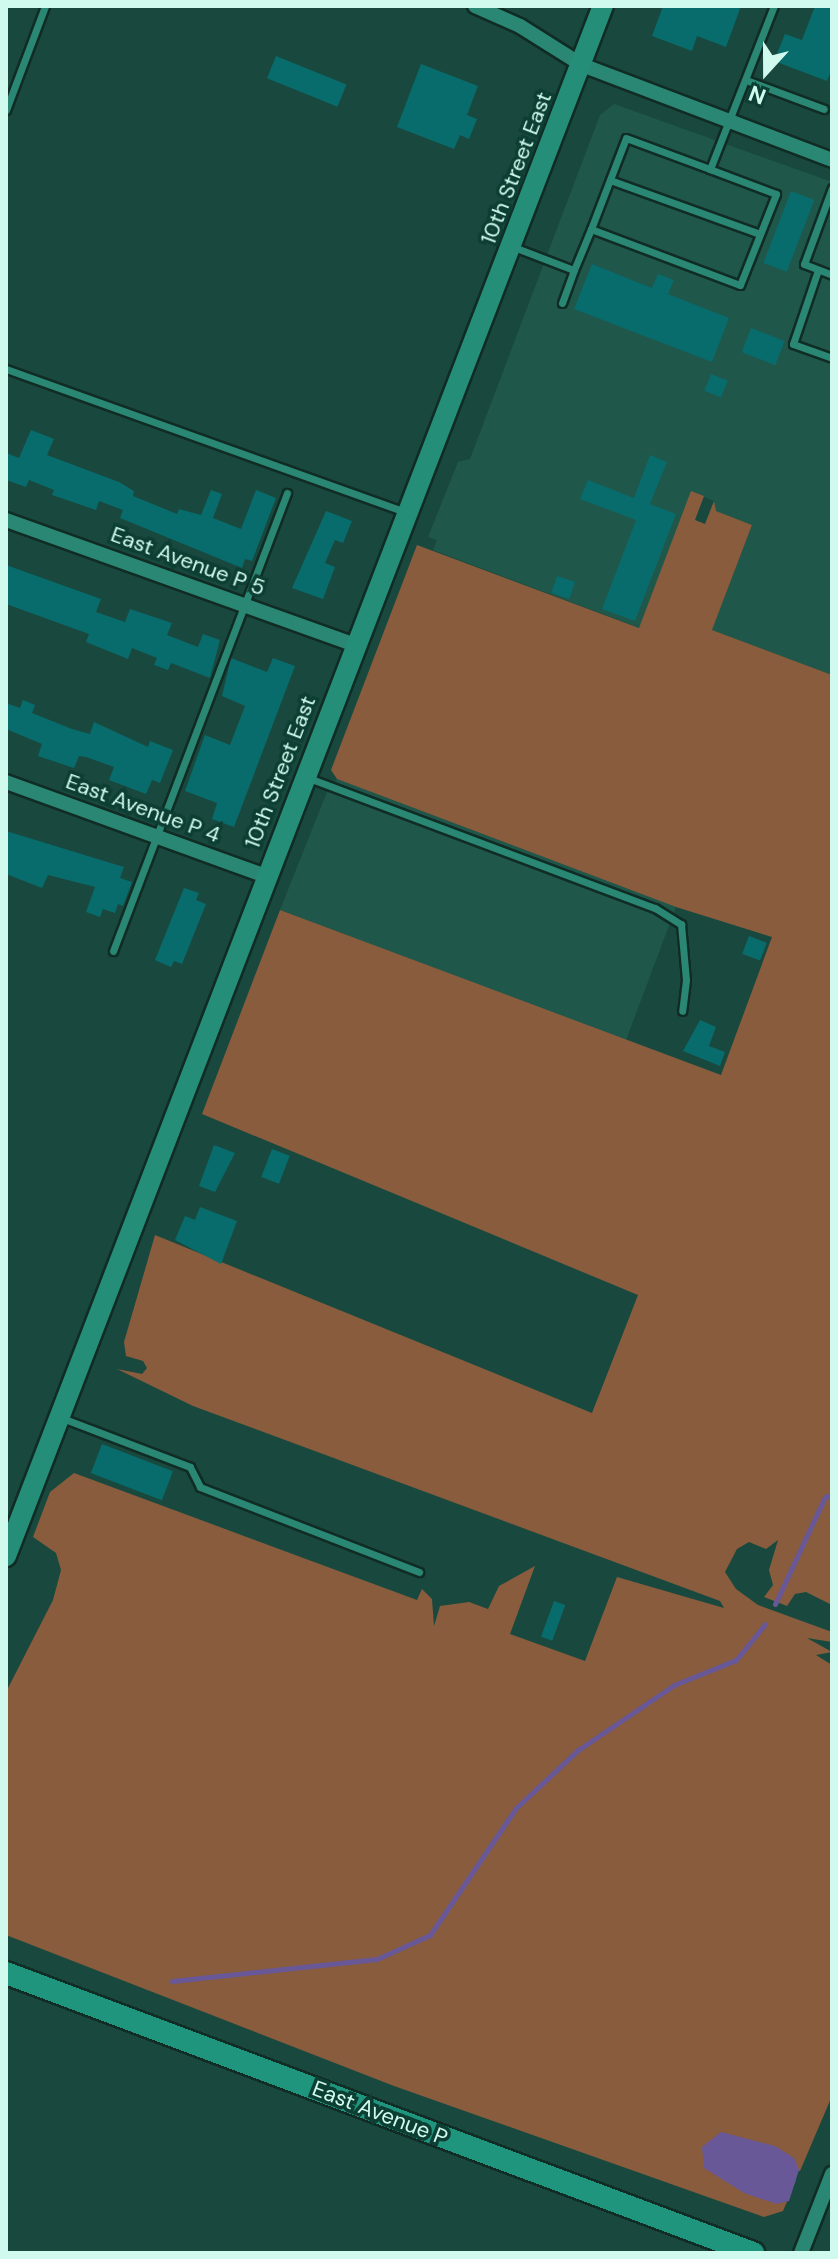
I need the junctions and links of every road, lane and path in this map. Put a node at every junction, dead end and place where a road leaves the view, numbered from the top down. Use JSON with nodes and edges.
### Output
{"nodes":[{"id":1,"x":45,"y":6,"type":"edge"},
{"id":2,"x":475,"y":6,"type":"edge"},
{"id":3,"x":603,"y":6,"type":"edge"},
{"id":4,"x":774,"y":6,"type":"edge"},
{"id":5,"x":582,"y":65,"type":"junction"},
{"id":6,"x":746,"y":80,"type":"junction"},
{"id":7,"x":824,"y":109,"type":"dead end"},
{"id":8,"x":6,"y":110,"type":"edge"},
{"id":9,"x":729,"y":121,"type":"junction"},
{"id":10,"x":832,"y":160,"type":"edge"},
{"id":11,"x":710,"y":169,"type":"junction"},
{"id":12,"x":610,"y":180,"type":"junction"},
{"id":13,"x":832,"y":188,"type":"edge"},
{"id":14,"x":591,"y":229,"type":"junction"},
{"id":15,"x":760,"y":234,"type":"junction"},
{"id":16,"x":511,"y":246,"type":"junction"},
{"id":17,"x":574,"y":270,"type":"junction"},
{"id":18,"x":818,"y":270,"type":"junction"},
{"id":19,"x":832,"y":275,"type":"edge"},
{"id":20,"x":562,"y":303,"type":"dead end"},
{"id":21,"x":832,"y":358,"type":"edge"},
{"id":22,"x":6,"y":369,"type":"edge"},
{"id":23,"x":287,"y":493,"type":"dead end"},
{"id":24,"x":405,"y":512,"type":"junction"},
{"id":25,"x":6,"y":520,"type":"edge"},
{"id":26,"x":244,"y":605,"type":"junction"},
{"id":27,"x":355,"y":645,"type":"junction"},
{"id":28,"x":304,"y":777,"type":"junction"},
{"id":29,"x":6,"y":782,"type":"edge"},
{"id":30,"x":157,"y":836,"type":"junction"},
{"id":31,"x":266,"y":876,"type":"junction"},
{"id":32,"x":113,"y":951,"type":"dead end"},
{"id":33,"x":682,"y":1011,"type":"dead end"},
{"id":34,"x":59,"y":1417,"type":"junction"},
{"id":35,"x":6,"y":1556,"type":"edge"},
{"id":36,"x":419,"y":1572,"type":"dead end"},
{"id":37,"x":6,"y":1973,"type":"edge"},
{"id":38,"x":832,"y":2174,"type":"edge"},
{"id":39,"x":828,"y":2197,"type":"edge"},
{"id":40,"x":753,"y":2253,"type":"edge"},
{"id":41,"x":801,"y":2253,"type":"edge"}],
"edges":[{"from":1,"to":8,"type":"lane"},
{"from":2,"to":5,"type":"street"},
{"from":3,"to":5,"type":"main road","name":"10th Street East"},
{"from":4,"to":6,"type":"lane"},
{"from":5,"to":9,"type":"street"},
{"from":5,"to":16,"type":"main road","name":"10th Street East"},
{"from":6,"to":7,"type":"lane"},
{"from":6,"to":9,"type":"lane"},
{"from":9,"to":10,"type":"street"},
{"from":9,"to":11,"type":"lane"},
{"from":11,"to":12,"type":"lane"},
{"from":11,"to":15,"type":"lane"},
{"from":12,"to":14,"type":"lane"},
{"from":12,"to":15,"type":"lane"},
{"from":13,"to":18,"type":"lane"},
{"from":14,"to":15,"type":"lane"},
{"from":14,"to":17,"type":"lane"},
{"from":16,"to":17,"type":"lane"},
{"from":16,"to":24,"type":"main road","name":"10th Street East"},
{"from":17,"to":20,"type":"lane"},
{"from":18,"to":19,"type":"lane"},
{"from":18,"to":21,"type":"lane"},
{"from":22,"to":24,"type":"lane"},
{"from":23,"to":26,"type":"lane"},
{"from":24,"to":27,"type":"main road","name":"10th Street East"},
{"from":25,"to":26,"type":"street","name":"East Avenue P 5"},
{"from":26,"to":27,"type":"street","name":"East Avenue P 5"},
{"from":26,"to":30,"type":"lane"},
{"from":27,"to":28,"type":"main road","name":"10th Street East"},
{"from":28,"to":31,"type":"main road","name":"10th Street East"},
{"from":28,"to":33,"type":"lane"},
{"from":29,"to":30,"type":"street","name":"East Avenue P 4"},
{"from":30,"to":31,"type":"street","name":"East Avenue P 4"},
{"from":30,"to":32,"type":"lane"},
{"from":31,"to":34,"type":"main road","name":"10th Street East"},
{"from":34,"to":35,"type":"main road","name":"10th Street East"},
{"from":34,"to":36,"type":"lane"},
{"from":37,"to":40,"type":"main road","name":"East Avenue P"},
{"from":38,"to":39,"type":"street"},
{"from":39,"to":41,"type":"street"}]}
